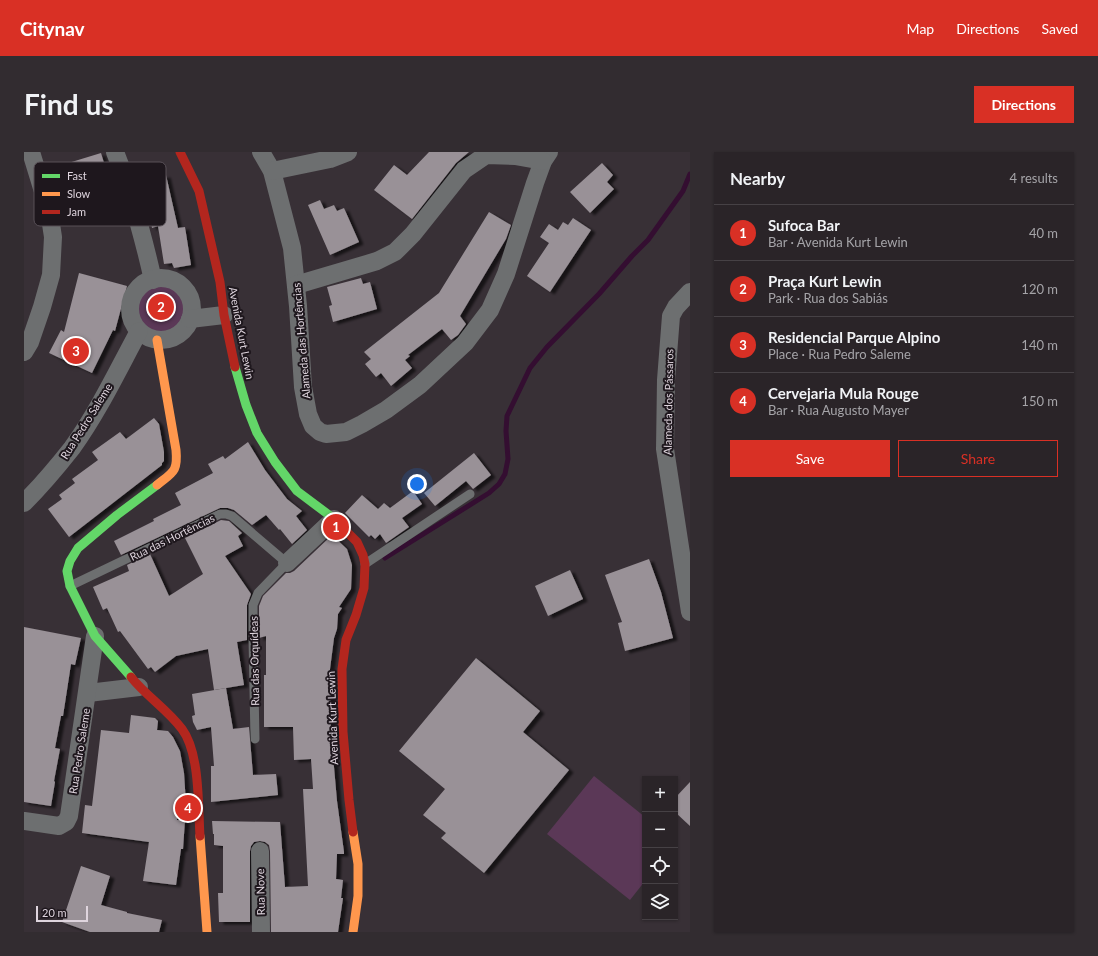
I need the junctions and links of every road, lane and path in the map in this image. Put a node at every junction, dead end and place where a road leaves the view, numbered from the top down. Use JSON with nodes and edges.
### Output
{"nodes":[{"id":1,"x":31,"y":152,"type":"edge"},
{"id":2,"x":115,"y":152,"type":"edge"},
{"id":3,"x":180,"y":152,"type":"edge"},
{"id":4,"x":261,"y":152,"type":"edge"},
{"id":5,"x":348,"y":152,"type":"edge"},
{"id":6,"x":546,"y":156,"type":"edge"},
{"id":7,"x":34,"y":162,"type":"edge"},
{"id":8,"x":119,"y":162,"type":"edge"},
{"id":9,"x":272,"y":171,"type":"junction"},
{"id":10,"x":52,"y":226,"type":"edge"},
{"id":11,"x":141,"y":226,"type":"edge"},
{"id":12,"x":153,"y":280,"type":"junction"},
{"id":13,"x":296,"y":285,"type":"junction"},
{"id":14,"x":690,"y":292,"type":"edge"},
{"id":15,"x":224,"y":315,"type":"junction"},
{"id":16,"x":190,"y":320,"type":"junction"},
{"id":17,"x":138,"y":331,"type":"junction"},
{"id":18,"x":157,"y":340,"type":"junction"},
{"id":19,"x":24,"y":352,"type":"edge"},
{"id":20,"x":470,"y":494,"type":"dead end"},
{"id":21,"x":24,"y":503,"type":"edge"},
{"id":22,"x":334,"y":519,"type":"junction"},
{"id":23,"x":287,"y":563,"type":"junction"},
{"id":24,"x":365,"y":564,"type":"junction"},
{"id":25,"x":70,"y":586,"type":"junction"},
{"id":26,"x":690,"y":612,"type":"edge"},
{"id":27,"x":95,"y":636,"type":"junction"},
{"id":28,"x":139,"y":687,"type":"junction"},
{"id":29,"x":88,"y":693,"type":"junction"},
{"id":30,"x":255,"y":739,"type":"dead end"},
{"id":31,"x":24,"y":821,"type":"edge"},
{"id":32,"x":260,"y":851,"type":"dead end"},
{"id":33,"x":207,"y":932,"type":"edge"},
{"id":34,"x":261,"y":932,"type":"edge"},
{"id":35,"x":353,"y":932,"type":"edge"}],
"edges":[{"from":1,"to":7,"type":"street"},
{"from":2,"to":8,"type":"street"},
{"from":3,"to":15,"type":"main road","name":"Avenida Kurt Lewin"},
{"from":4,"to":9,"type":"street","name":"Alameda das Hortências"},
{"from":5,"to":9,"type":"street"},
{"from":6,"to":13,"type":"street"},
{"from":6,"to":13,"type":"street","name":"Alameda das Hortências"},
{"from":9,"to":13,"type":"street","name":"Alameda das Hortências"},
{"from":10,"to":19,"type":"street"},
{"from":11,"to":12,"type":"street"},
{"from":12,"to":16,"type":"street"},
{"from":12,"to":17,"type":"street"},
{"from":14,"to":26,"type":"street","name":"Alameda dos Pássaros"},
{"from":15,"to":16,"type":"street"},
{"from":15,"to":22,"type":"main road","name":"Avenida Kurt Lewin"},
{"from":16,"to":18,"type":"street"},
{"from":17,"to":18,"type":"street"},
{"from":17,"to":21,"type":"street","name":"Rua Pedro Saleme"},
{"from":18,"to":25,"type":"main road"},
{"from":20,"to":24,"type":"lane"},
{"from":22,"to":23,"type":"street","name":"Rua das Orquídeas"},
{"from":22,"to":24,"type":"main road","name":"Avenida Kurt Lewin"},
{"from":23,"to":25,"type":"lane","name":"Rua das Hortências"},
{"from":23,"to":30,"type":"lane","name":"Rua das Orquídeas"},
{"from":24,"to":35,"type":"main road","name":"Avenida Kurt Lewin"},
{"from":25,"to":27,"type":"main road"},
{"from":27,"to":28,"type":"main road"},
{"from":27,"to":29,"type":"street","name":"Rua Pedro Saleme"},
{"from":28,"to":29,"type":"street"},
{"from":28,"to":33,"type":"main road"},
{"from":29,"to":31,"type":"street","name":"Rua Pedro Saleme"},
{"from":32,"to":34,"type":"street","name":"Rua Nove"}]}
